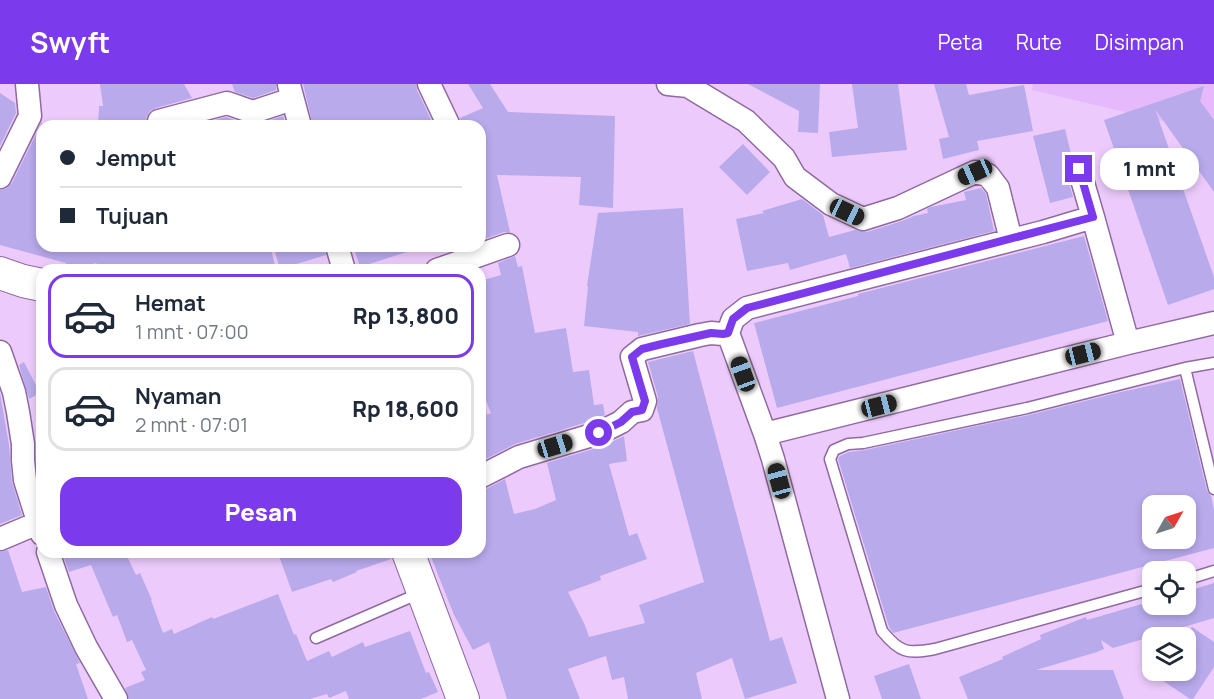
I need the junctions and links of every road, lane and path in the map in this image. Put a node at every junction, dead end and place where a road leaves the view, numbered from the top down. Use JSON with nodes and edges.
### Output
{"nodes":[{"id":1,"x":27,"y":84,"type":"edge"},
{"id":2,"x":429,"y":84,"type":"edge"},
{"id":3,"x":682,"y":85,"type":"edge"},
{"id":4,"x":290,"y":91,"type":"edge"},
{"id":5,"x":163,"y":120,"type":"edge"},
{"id":6,"x":298,"y":120,"type":"edge"},
{"id":7,"x":446,"y":120,"type":"edge"},
{"id":8,"x":1079,"y":169,"type":"dead end"},
{"id":9,"x":0,"y":177,"type":"edge"},
{"id":10,"x":1093,"y":217,"type":"junction"},
{"id":11,"x":1011,"y":240,"type":"junction"},
{"id":12,"x":508,"y":244,"type":"dead end"},
{"id":13,"x":486,"y":248,"type":"edge"},
{"id":14,"x":475,"y":252,"type":"edge"},
{"id":15,"x":450,"y":264,"type":"edge"},
{"id":16,"x":0,"y":273,"type":"edge"},
{"id":17,"x":36,"y":284,"type":"edge"},
{"id":18,"x":1214,"y":323,"type":"edge"},
{"id":19,"x":728,"y":333,"type":"junction"},
{"id":20,"x":1128,"y":343,"type":"junction"},
{"id":21,"x":0,"y":352,"type":"edge"},
{"id":22,"x":1214,"y":363,"type":"edge"},
{"id":23,"x":1185,"y":368,"type":"junction"},
{"id":24,"x":9,"y":415,"type":"edge"},
{"id":25,"x":765,"y":435,"type":"junction"},
{"id":26,"x":486,"y":474,"type":"edge"},
{"id":27,"x":1214,"y":489,"type":"edge"},
{"id":28,"x":36,"y":516,"type":"edge"},
{"id":29,"x":36,"y":530,"type":"edge"},
{"id":30,"x":0,"y":539,"type":"edge"},
{"id":31,"x":50,"y":558,"type":"edge"},
{"id":32,"x":410,"y":558,"type":"edge"},
{"id":33,"x":1214,"y":571,"type":"edge"},
{"id":34,"x":1196,"y":577,"type":"edge"},
{"id":35,"x":423,"y":592,"type":"junction"},
{"id":36,"x":1142,"y":592,"type":"edge"},
{"id":37,"x":316,"y":638,"type":"dead end"},
{"id":38,"x":116,"y":699,"type":"edge"},
{"id":39,"x":463,"y":699,"type":"edge"},
{"id":40,"x":838,"y":699,"type":"edge"}],
"edges":[{"from":1,"to":9,"type":"street"},
{"from":2,"to":7,"type":"street"},
{"from":3,"to":11,"type":"street"},
{"from":4,"to":5,"type":"street"},
{"from":4,"to":6,"type":"street"},
{"from":8,"to":10,"type":"street"},
{"from":10,"to":11,"type":"street"},
{"from":10,"to":20,"type":"street"},
{"from":11,"to":19,"type":"street"},
{"from":12,"to":13,"type":"street"},
{"from":14,"to":15,"type":"street"},
{"from":16,"to":17,"type":"main road"},
{"from":18,"to":20,"type":"street"},
{"from":19,"to":25,"type":"street"},
{"from":19,"to":26,"type":"street"},
{"from":20,"to":25,"type":"street"},
{"from":21,"to":24,"type":"street"},
{"from":22,"to":23,"type":"lane"},
{"from":23,"to":27,"type":"lane"},
{"from":23,"to":36,"type":"lane"},
{"from":24,"to":28,"type":"street"},
{"from":25,"to":40,"type":"street"},
{"from":29,"to":30,"type":"street"},
{"from":31,"to":38,"type":"street"},
{"from":32,"to":35,"type":"main road"},
{"from":33,"to":34,"type":"lane"},
{"from":35,"to":37,"type":"lane"},
{"from":35,"to":39,"type":"main road"}]}
